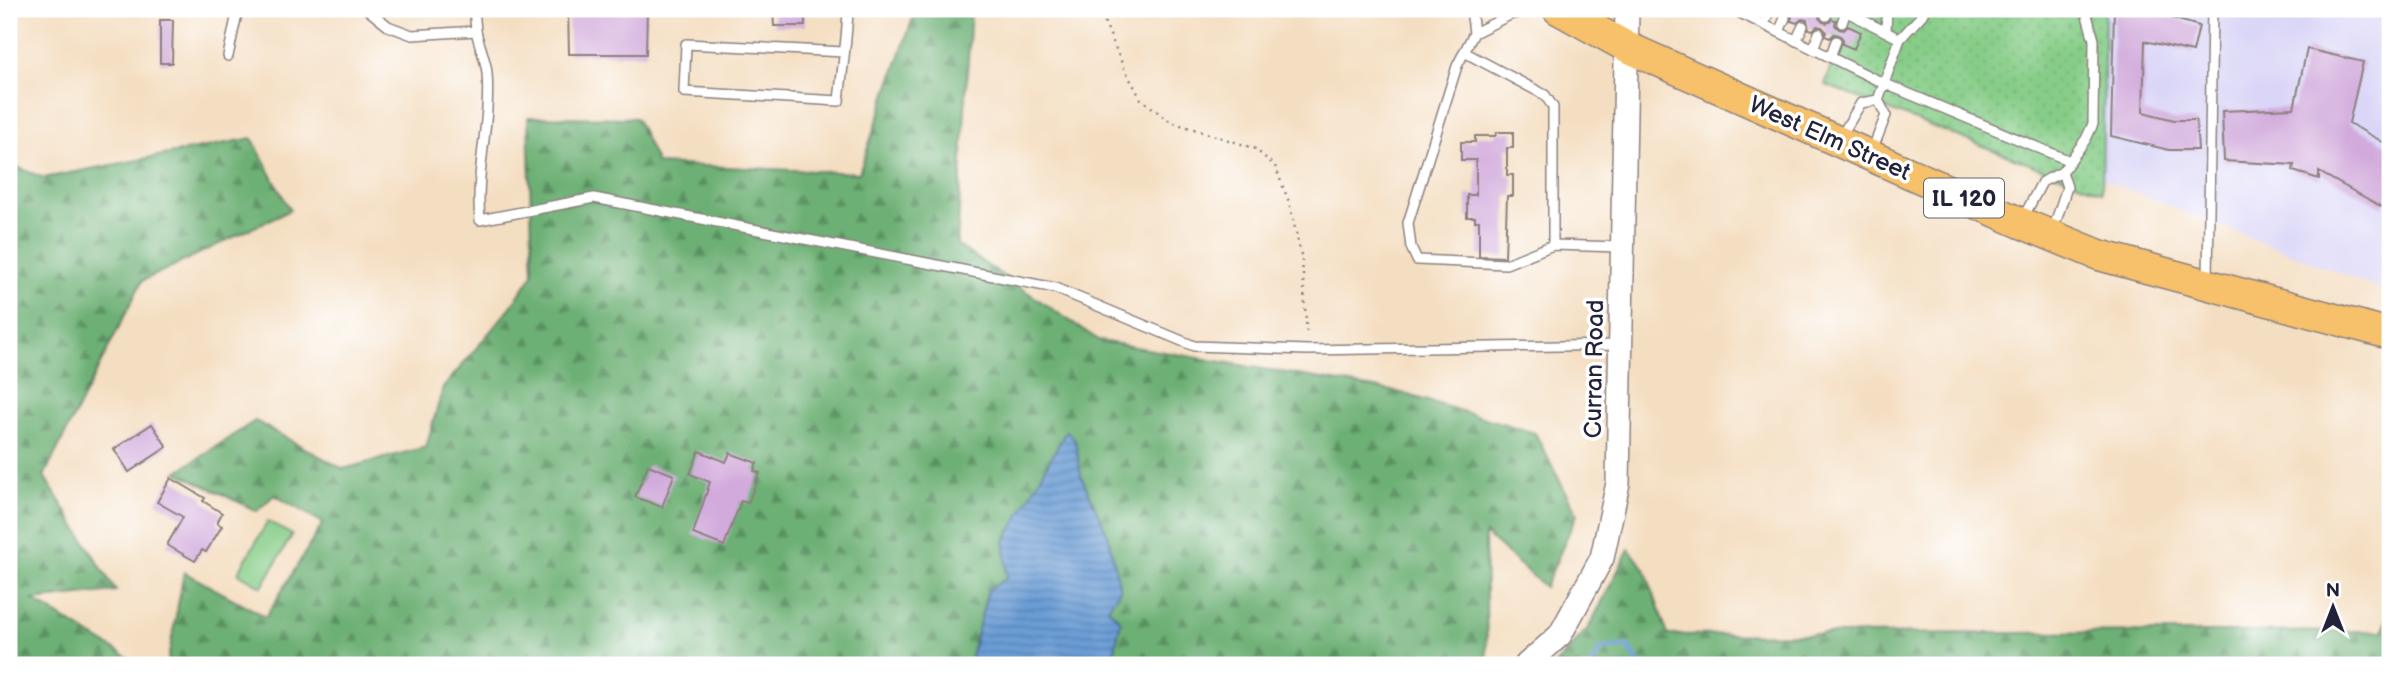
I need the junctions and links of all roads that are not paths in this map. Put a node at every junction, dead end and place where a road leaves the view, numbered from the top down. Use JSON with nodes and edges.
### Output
{"nodes":[{"id":1,"x":238,"y":9,"type":"edge"},
{"id":2,"x":367,"y":9,"type":"edge"},
{"id":3,"x":474,"y":9,"type":"edge"},
{"id":4,"x":848,"y":9,"type":"edge"},
{"id":5,"x":1471,"y":9,"type":"edge"},
{"id":6,"x":1532,"y":9,"type":"edge"},
{"id":7,"x":1559,"y":9,"type":"edge"},
{"id":8,"x":1627,"y":9,"type":"edge"},
{"id":9,"x":1732,"y":9,"type":"edge"},
{"id":10,"x":1887,"y":9,"type":"edge"},
{"id":11,"x":1925,"y":9,"type":"edge"},
{"id":12,"x":2081,"y":9,"type":"edge"},
{"id":13,"x":2212,"y":9,"type":"edge"},
{"id":14,"x":1844,"y":10,"type":"edge"},
{"id":15,"x":1769,"y":11,"type":"dead end"},
{"id":16,"x":1747,"y":12,"type":"edge"},
{"id":17,"x":1784,"y":18,"type":"dead end"},
{"id":18,"x":1842,"y":23,"type":"dead end"},
{"id":19,"x":1764,"y":24,"type":"junction"},
{"id":20,"x":1802,"y":26,"type":"dead end"},
{"id":21,"x":1885,"y":31,"type":"junction"},
{"id":22,"x":475,"y":32,"type":"junction"},
{"id":23,"x":1779,"y":32,"type":"junction"},
{"id":24,"x":1474,"y":33,"type":"junction"},
{"id":25,"x":1819,"y":33,"type":"dead end"},
{"id":26,"x":1900,"y":39,"type":"junction"},
{"id":27,"x":1796,"y":41,"type":"junction"},
{"id":28,"x":1836,"y":41,"type":"dead end"},
{"id":29,"x":1627,"y":47,"type":"junction"},
{"id":30,"x":1813,"y":49,"type":"junction"},
{"id":31,"x":845,"y":52,"type":"junction"},
{"id":32,"x":1464,"y":52,"type":"junction"},
{"id":33,"x":228,"y":56,"type":"dead end"},
{"id":34,"x":1830,"y":57,"type":"junction"},
{"id":35,"x":1883,"y":83,"type":"junction"},
{"id":36,"x":1878,"y":100,"type":"junction"},
{"id":37,"x":1838,"y":142,"type":"junction"},
{"id":38,"x":1870,"y":156,"type":"junction"},
{"id":39,"x":2070,"y":161,"type":"junction"},
{"id":40,"x":2062,"y":172,"type":"junction"},
{"id":41,"x":2021,"y":223,"type":"junction"},
{"id":42,"x":2051,"y":236,"type":"junction"},
{"id":43,"x":1553,"y":245,"type":"junction"},
{"id":44,"x":1622,"y":247,"type":"junction"},
{"id":45,"x":2208,"y":285,"type":"junction"},
{"id":46,"x":2390,"y":334,"type":"edge"},
{"id":47,"x":1619,"y":345,"type":"junction"},
{"id":48,"x":1526,"y":665,"type":"edge"}],
"edges":[{"from":1,"to":33,"type":"lane"},
{"from":2,"to":22,"type":"lane"},
{"from":3,"to":22,"type":"lane"},
{"from":4,"to":31,"type":"lane"},
{"from":5,"to":24,"type":"lane"},
{"from":6,"to":24,"type":"lane"},
{"from":7,"to":29,"type":"main road","name":"West Elm Street","number":"IL 120"},
{"from":8,"to":29,"type":"street","name":"Curran Road"},
{"from":9,"to":16,"type":"lane"},
{"from":10,"to":21,"type":"lane"},
{"from":11,"to":26,"type":"lane"},
{"from":12,"to":39,"type":"lane"},
{"from":13,"to":45,"type":"lane"},
{"from":14,"to":18,"type":"lane"},
{"from":14,"to":21,"type":"lane"},
{"from":15,"to":19,"type":"lane"},
{"from":16,"to":19,"type":"lane"},
{"from":17,"to":23,"type":"lane"},
{"from":19,"to":23,"type":"lane"},
{"from":20,"to":27,"type":"lane"},
{"from":21,"to":26,"type":"lane"},
{"from":22,"to":47,"type":"lane"},
{"from":23,"to":27,"type":"lane"},
{"from":24,"to":32,"type":"lane"},
{"from":25,"to":30,"type":"lane"},
{"from":26,"to":35,"type":"lane"},
{"from":27,"to":30,"type":"lane"},
{"from":28,"to":34,"type":"lane"},
{"from":29,"to":37,"type":"main road","name":"West Elm Street","number":"IL 120"},
{"from":29,"to":44,"type":"street","name":"Curran Road"},
{"from":30,"to":34,"type":"lane"},
{"from":31,"to":31,"type":"lane"},
{"from":32,"to":43,"type":"lane"},
{"from":32,"to":43,"type":"lane"},
{"from":34,"to":35,"type":"lane"},
{"from":35,"to":36,"type":"lane"},
{"from":35,"to":39,"type":"lane"},
{"from":36,"to":37,"type":"lane"},
{"from":36,"to":38,"type":"lane"},
{"from":37,"to":38,"type":"main road","name":"West Elm Street","number":"IL 120"},
{"from":38,"to":41,"type":"main road","name":"West Elm Street","number":"IL 120"},
{"from":39,"to":40,"type":"lane"},
{"from":40,"to":41,"type":"lane"},
{"from":40,"to":42,"type":"lane"},
{"from":41,"to":42,"type":"main road","name":"West Elm Street","number":"IL 120"},
{"from":42,"to":45,"type":"main road","name":"West Elm Street","number":"IL 120"},
{"from":43,"to":44,"type":"lane"},
{"from":44,"to":47,"type":"street","name":"Curran Road"},
{"from":45,"to":46,"type":"main road","name":"West Elm Street","number":"IL 120"},
{"from":47,"to":48,"type":"street","name":"Curran Road"}]}
